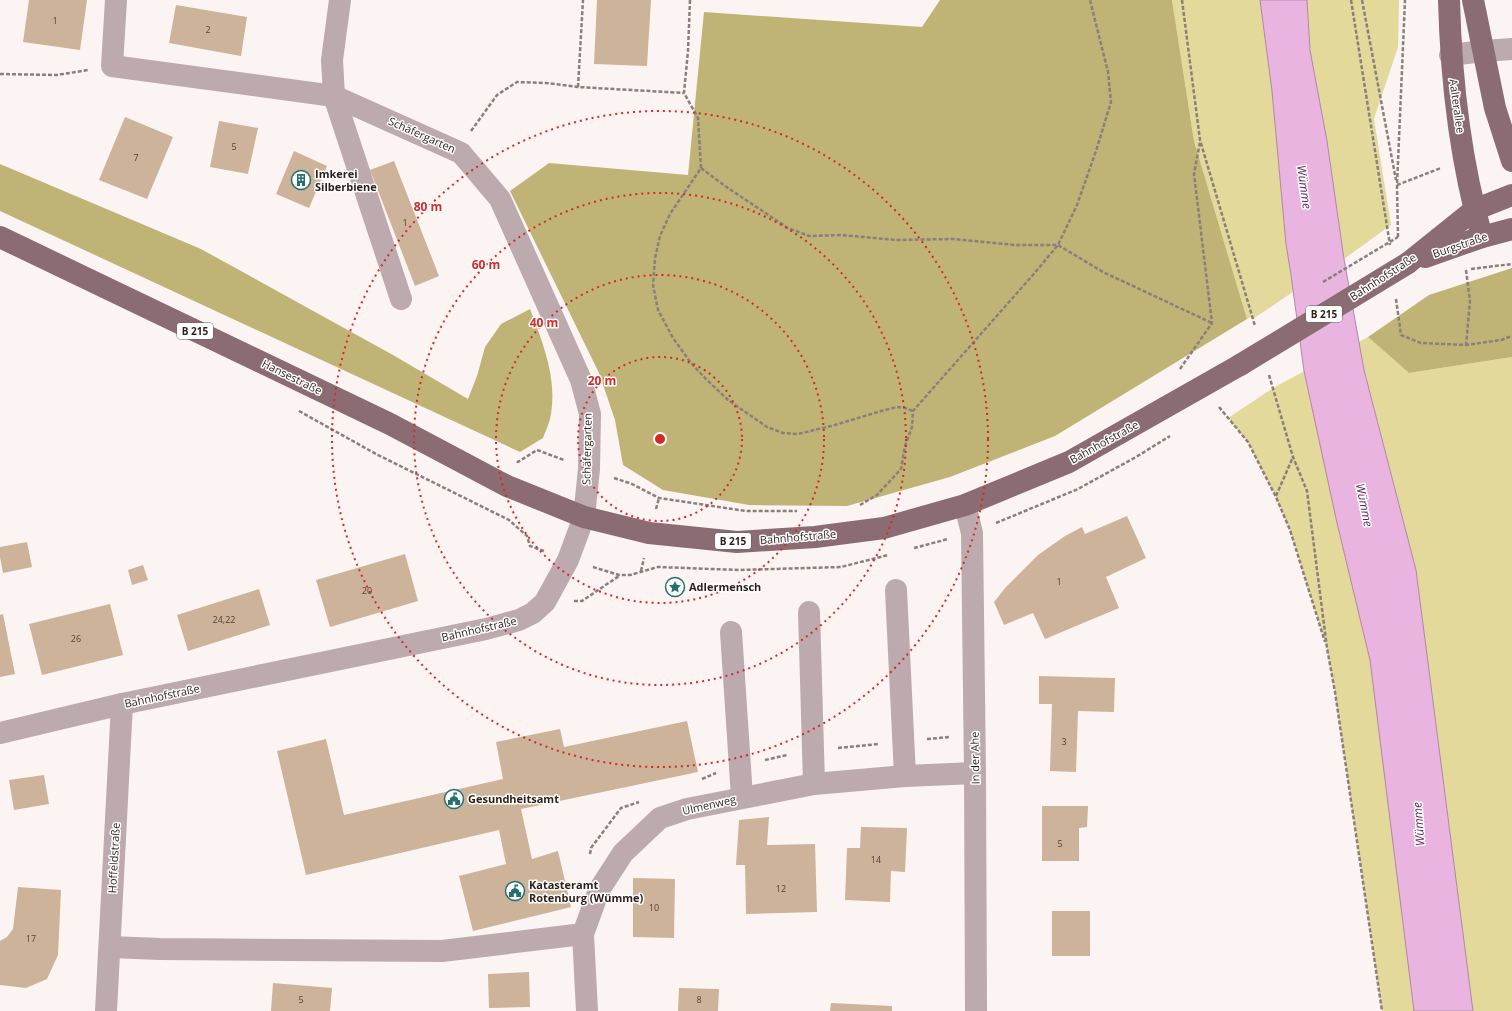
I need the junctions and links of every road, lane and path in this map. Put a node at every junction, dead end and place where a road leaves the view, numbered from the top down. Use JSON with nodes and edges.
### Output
{"nodes":[{"id":1,"x":116,"y":0,"type":"edge"},
{"id":2,"x":340,"y":0,"type":"edge"},
{"id":3,"x":583,"y":0,"type":"edge"},
{"id":4,"x":690,"y":0,"type":"edge"},
{"id":5,"x":1090,"y":0,"type":"edge"},
{"id":6,"x":1182,"y":0,"type":"edge"},
{"id":7,"x":1350,"y":0,"type":"edge"},
{"id":8,"x":1362,"y":0,"type":"edge"},
{"id":9,"x":1405,"y":0,"type":"edge"},
{"id":10,"x":1449,"y":0,"type":"edge"},
{"id":11,"x":1473,"y":0,"type":"edge"},
{"id":12,"x":1512,"y":50,"type":"edge"},
{"id":13,"x":1484,"y":51,"type":"junction"},
{"id":14,"x":1450,"y":55,"type":"junction"},
{"id":15,"x":112,"y":66,"type":"junction"},
{"id":16,"x":0,"y":74,"type":"edge"},
{"id":17,"x":578,"y":87,"type":"junction"},
{"id":18,"x":684,"y":93,"type":"junction"},
{"id":19,"x":334,"y":96,"type":"junction"},
{"id":20,"x":1200,"y":140,"type":"junction"},
{"id":21,"x":461,"y":153,"type":"junction"},
{"id":22,"x":1512,"y":161,"type":"edge"},
{"id":23,"x":701,"y":168,"type":"junction"},
{"id":24,"x":1431,"y":171,"type":"dead end"},
{"id":25,"x":1397,"y":185,"type":"junction"},
{"id":26,"x":1512,"y":196,"type":"edge"},
{"id":27,"x":1474,"y":210,"type":"junction"},
{"id":28,"x":1512,"y":229,"type":"edge"},
{"id":29,"x":1482,"y":236,"type":"junction"},
{"id":30,"x":1398,"y":237,"type":"dead end"},
{"id":31,"x":0,"y":238,"type":"edge"},
{"id":32,"x":1058,"y":245,"type":"junction"},
{"id":33,"x":1390,"y":249,"type":"dead end"},
{"id":34,"x":1408,"y":263,"type":"junction"},
{"id":35,"x":1512,"y":264,"type":"edge"},
{"id":36,"x":1396,"y":296,"type":"dead end"},
{"id":37,"x":401,"y":299,"type":"dead end"},
{"id":38,"x":1212,"y":323,"type":"junction"},
{"id":39,"x":1255,"y":326,"type":"dead end"},
{"id":40,"x":1512,"y":336,"type":"edge"},
{"id":41,"x":1466,"y":345,"type":"junction"},
{"id":42,"x":1269,"y":372,"type":"dead end"},
{"id":43,"x":1176,"y":375,"type":"dead end"},
{"id":44,"x":1219,"y":406,"type":"dead end"},
{"id":45,"x":297,"y":410,"type":"dead end"},
{"id":46,"x":913,"y":411,"type":"junction"},
{"id":47,"x":1294,"y":456,"type":"junction"},
{"id":48,"x":589,"y":469,"type":"junction"},
{"id":49,"x":1276,"y":497,"type":"junction"},
{"id":50,"x":965,"y":505,"type":"junction"},
{"id":51,"x":864,"y":506,"type":"dead end"},
{"id":52,"x":801,"y":511,"type":"dead end"},
{"id":53,"x":584,"y":516,"type":"junction"},
{"id":54,"x":568,"y":560,"type":"junction"},
{"id":55,"x":641,"y":571,"type":"dead end"},
{"id":56,"x":896,"y":590,"type":"dead end"},
{"id":57,"x":545,"y":602,"type":"junction"},
{"id":58,"x":809,"y":612,"type":"dead end"},
{"id":59,"x":731,"y":632,"type":"dead end"},
{"id":60,"x":1327,"y":648,"type":"junction"},
{"id":61,"x":122,"y":704,"type":"junction"},
{"id":62,"x":0,"y":733,"type":"edge"},
{"id":63,"x":975,"y":773,"type":"junction"},
{"id":64,"x":905,"y":776,"type":"junction"},
{"id":65,"x":814,"y":784,"type":"junction"},
{"id":66,"x":742,"y":797,"type":"junction"},
{"id":67,"x":583,"y":934,"type":"junction"},
{"id":68,"x":110,"y":947,"type":"junction"},
{"id":69,"x":106,"y":1011,"type":"edge"},
{"id":70,"x":586,"y":1011,"type":"edge"},
{"id":71,"x":976,"y":1011,"type":"edge"},
{"id":72,"x":1382,"y":1011,"type":"edge"}],
"edges":[{"from":1,"to":15,"type":"street"},
{"from":2,"to":19,"type":"street"},
{"from":3,"to":17,"type":"path"},
{"from":4,"to":18,"type":"path"},
{"from":5,"to":32,"type":"path"},
{"from":6,"to":20,"type":"path"},
{"from":7,"to":33,"type":"path"},
{"from":8,"to":25,"type":"path"},
{"from":9,"to":25,"type":"path"},
{"from":10,"to":14,"type":"main road","name":"Aalterallee"},
{"from":11,"to":13,"type":"main road"},
{"from":12,"to":13,"type":"street"},
{"from":13,"to":14,"type":"street"},
{"from":13,"to":22,"type":"main road"},
{"from":14,"to":27,"type":"main road","name":"Aalterallee"},
{"from":15,"to":16,"type":"path"},
{"from":15,"to":19,"type":"street","name":"Schäfergarten"},
{"from":17,"to":18,"type":"path"},
{"from":17,"to":21,"type":"path"},
{"from":18,"to":23,"type":"path"},
{"from":19,"to":21,"type":"street","name":"Schäfergarten"},
{"from":19,"to":37,"type":"street"},
{"from":20,"to":38,"type":"path"},
{"from":20,"to":39,"type":"path"},
{"from":21,"to":48,"type":"street","name":"Schäfergarten"},
{"from":23,"to":32,"type":"path"},
{"from":23,"to":46,"type":"path"},
{"from":24,"to":25,"type":"path"},
{"from":25,"to":30,"type":"path"},
{"from":26,"to":27,"type":"main road","name":"Bahnhofstraße","number":"B 215"},
{"from":27,"to":29,"type":"main road","name":"Aalterallee"},
{"from":27,"to":34,"type":"main road","name":"Bahnhofstraße","number":"B 215"},
{"from":28,"to":29,"type":"main road","name":"Burgstraße","number":"B 215"},
{"from":29,"to":34,"type":"main road","name":"Burgstraße","number":"B 215"},
{"from":31,"to":53,"type":"main road","name":"Hansestraße","number":"B 215"},
{"from":32,"to":38,"type":"path"},
{"from":32,"to":46,"type":"path"},
{"from":34,"to":50,"type":"main road","name":"Bahnhofstraße","number":"B 215","bridge":true},
{"from":35,"to":41,"type":"path"},
{"from":36,"to":41,"type":"path"},
{"from":38,"to":43,"type":"path"},
{"from":40,"to":41,"type":"path"},
{"from":42,"to":47,"type":"path"},
{"from":44,"to":49,"type":"path"},
{"from":45,"to":54,"type":"path"},
{"from":46,"to":51,"type":"path"},
{"from":47,"to":49,"type":"path"},
{"from":47,"to":60,"type":"path"},
{"from":48,"to":52,"type":"path"},
{"from":48,"to":53,"type":"street","name":"Schäfergarten"},
{"from":49,"to":60,"type":"path"},
{"from":50,"to":53,"type":"main road","name":"Bahnhofstraße","number":"B 215"},
{"from":50,"to":63,"type":"street","name":"In der Ahe"},
{"from":53,"to":54,"type":"street","name":"Bahnhofstraße"},
{"from":54,"to":57,"type":"street","name":"Bahnhofstraße"},
{"from":55,"to":57,"type":"path"},
{"from":56,"to":64,"type":"street"},
{"from":57,"to":61,"type":"street","name":"Bahnhofstraße"},
{"from":58,"to":65,"type":"street"},
{"from":59,"to":66,"type":"street"},
{"from":60,"to":72,"type":"path"},
{"from":61,"to":62,"type":"street","name":"Bahnhofstraße"},
{"from":61,"to":68,"type":"street","name":"Hoffeldstraße"},
{"from":63,"to":64,"type":"street","name":"Ulmenweg"},
{"from":63,"to":71,"type":"street","name":"In der Ahe"},
{"from":64,"to":65,"type":"street","name":"Ulmenweg"},
{"from":65,"to":66,"type":"street","name":"Ulmenweg"},
{"from":66,"to":67,"type":"street","name":"Ulmenweg"},
{"from":67,"to":68,"type":"street"},
{"from":67,"to":70,"type":"street","name":"Ulmenweg"},
{"from":68,"to":69,"type":"street","name":"Hoffeldstraße"}]}
